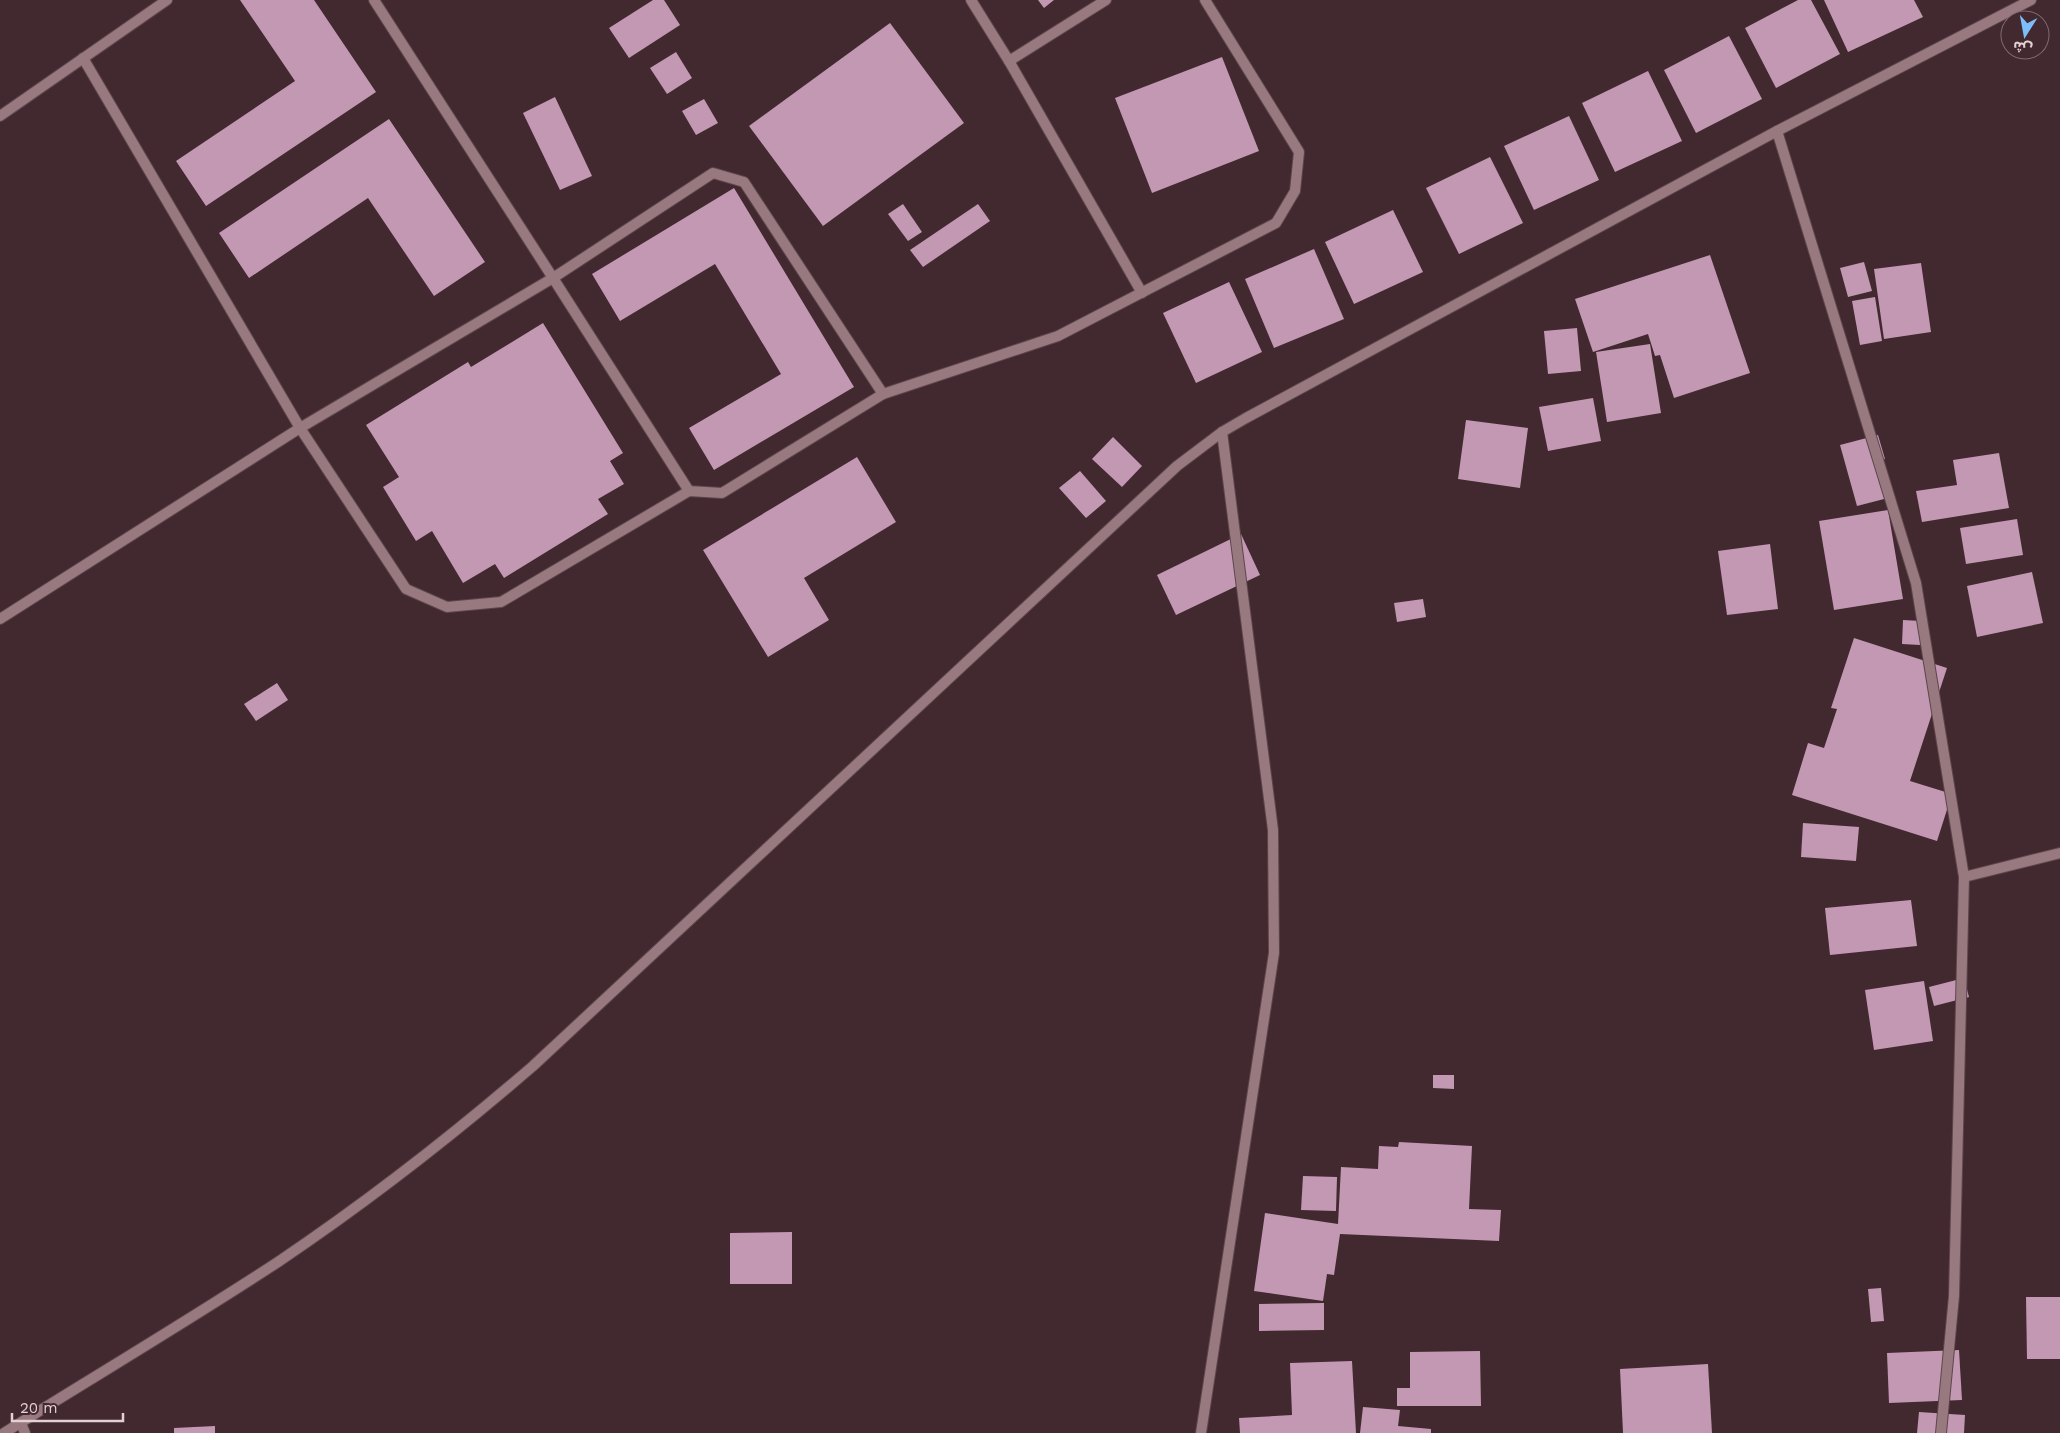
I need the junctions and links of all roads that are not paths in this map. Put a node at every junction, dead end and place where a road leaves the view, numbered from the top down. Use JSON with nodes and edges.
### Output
{"nodes":[{"id":1,"x":167,"y":0,"type":"edge"},
{"id":2,"x":374,"y":0,"type":"edge"},
{"id":3,"x":971,"y":0,"type":"edge"},
{"id":4,"x":1106,"y":0,"type":"edge"},
{"id":5,"x":1205,"y":0,"type":"edge"},
{"id":6,"x":2031,"y":0,"type":"edge"},
{"id":7,"x":83,"y":58,"type":"junction"},
{"id":8,"x":1010,"y":61,"type":"junction"},
{"id":9,"x":0,"y":116,"type":"edge"},
{"id":10,"x":1777,"y":131,"type":"junction"},
{"id":11,"x":552,"y":278,"type":"junction"},
{"id":12,"x":1142,"y":292,"type":"junction"},
{"id":13,"x":883,"y":394,"type":"junction"},
{"id":14,"x":300,"y":428,"type":"junction"},
{"id":15,"x":1222,"y":432,"type":"junction"},
{"id":16,"x":689,"y":491,"type":"junction"},
{"id":17,"x":0,"y":619,"type":"edge"},
{"id":18,"x":2060,"y":853,"type":"edge"},
{"id":19,"x":1964,"y":876,"type":"junction"},
{"id":20,"x":21,"y":1423,"type":"junction"},
{"id":21,"x":4,"y":1433,"type":"edge"},
{"id":22,"x":25,"y":1433,"type":"edge"},
{"id":23,"x":1201,"y":1433,"type":"edge"},
{"id":24,"x":1941,"y":1433,"type":"edge"}],
"edges":[{"from":1,"to":7,"type":"street"},
{"from":2,"to":11,"type":"street"},
{"from":3,"to":8,"type":"street"},
{"from":4,"to":8,"type":"street"},
{"from":5,"to":12,"type":"street"},
{"from":6,"to":10,"type":"street"},
{"from":7,"to":9,"type":"street"},
{"from":7,"to":14,"type":"street"},
{"from":8,"to":12,"type":"street"},
{"from":10,"to":15,"type":"street"},
{"from":10,"to":19,"type":"street"},
{"from":11,"to":13,"type":"street"},
{"from":11,"to":14,"type":"street"},
{"from":11,"to":16,"type":"street"},
{"from":12,"to":13,"type":"street"},
{"from":13,"to":16,"type":"street"},
{"from":14,"to":16,"type":"street"},
{"from":14,"to":17,"type":"street"},
{"from":15,"to":20,"type":"street"},
{"from":15,"to":23,"type":"street"},
{"from":18,"to":19,"type":"street"},
{"from":19,"to":24,"type":"street"},
{"from":20,"to":21,"type":"street"},
{"from":20,"to":22,"type":"street"}]}
